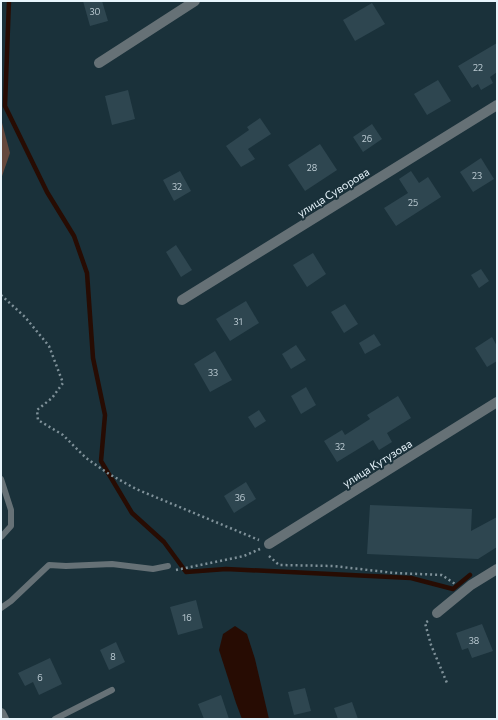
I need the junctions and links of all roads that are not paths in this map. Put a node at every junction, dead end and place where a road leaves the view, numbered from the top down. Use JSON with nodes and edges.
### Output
{"nodes":[{"id":1,"x":195,"y":1,"type":"edge"},
{"id":2,"x":98,"y":63,"type":"dead end"},
{"id":3,"x":497,"y":105,"type":"edge"},
{"id":4,"x":182,"y":300,"type":"dead end"},
{"id":5,"x":497,"y":402,"type":"edge"},
{"id":6,"x":1,"y":479,"type":"edge"},
{"id":7,"x":1,"y":537,"type":"edge"},
{"id":8,"x":269,"y":544,"type":"road end"},
{"id":9,"x":168,"y":566,"type":"dead end"},
{"id":10,"x":497,"y":569,"type":"edge"},
{"id":11,"x":1,"y":608,"type":"edge"},
{"id":12,"x":437,"y":613,"type":"road end"},
{"id":13,"x":112,"y":690,"type":"dead end"},
{"id":14,"x":1,"y":713,"type":"edge"},
{"id":15,"x":4,"y":719,"type":"edge"},
{"id":16,"x":55,"y":719,"type":"edge"}],
"edges":[{"from":1,"to":2,"type":"street"},
{"from":3,"to":4,"type":"street","name":"улица Суворова"},
{"from":5,"to":8,"type":"street","name":"улица Кутузова"},
{"from":6,"to":7,"type":"lane"},
{"from":9,"to":11,"type":"lane"},
{"from":10,"to":12,"type":"street"},
{"from":13,"to":16,"type":"lane"},
{"from":14,"to":15,"type":"street"}]}
